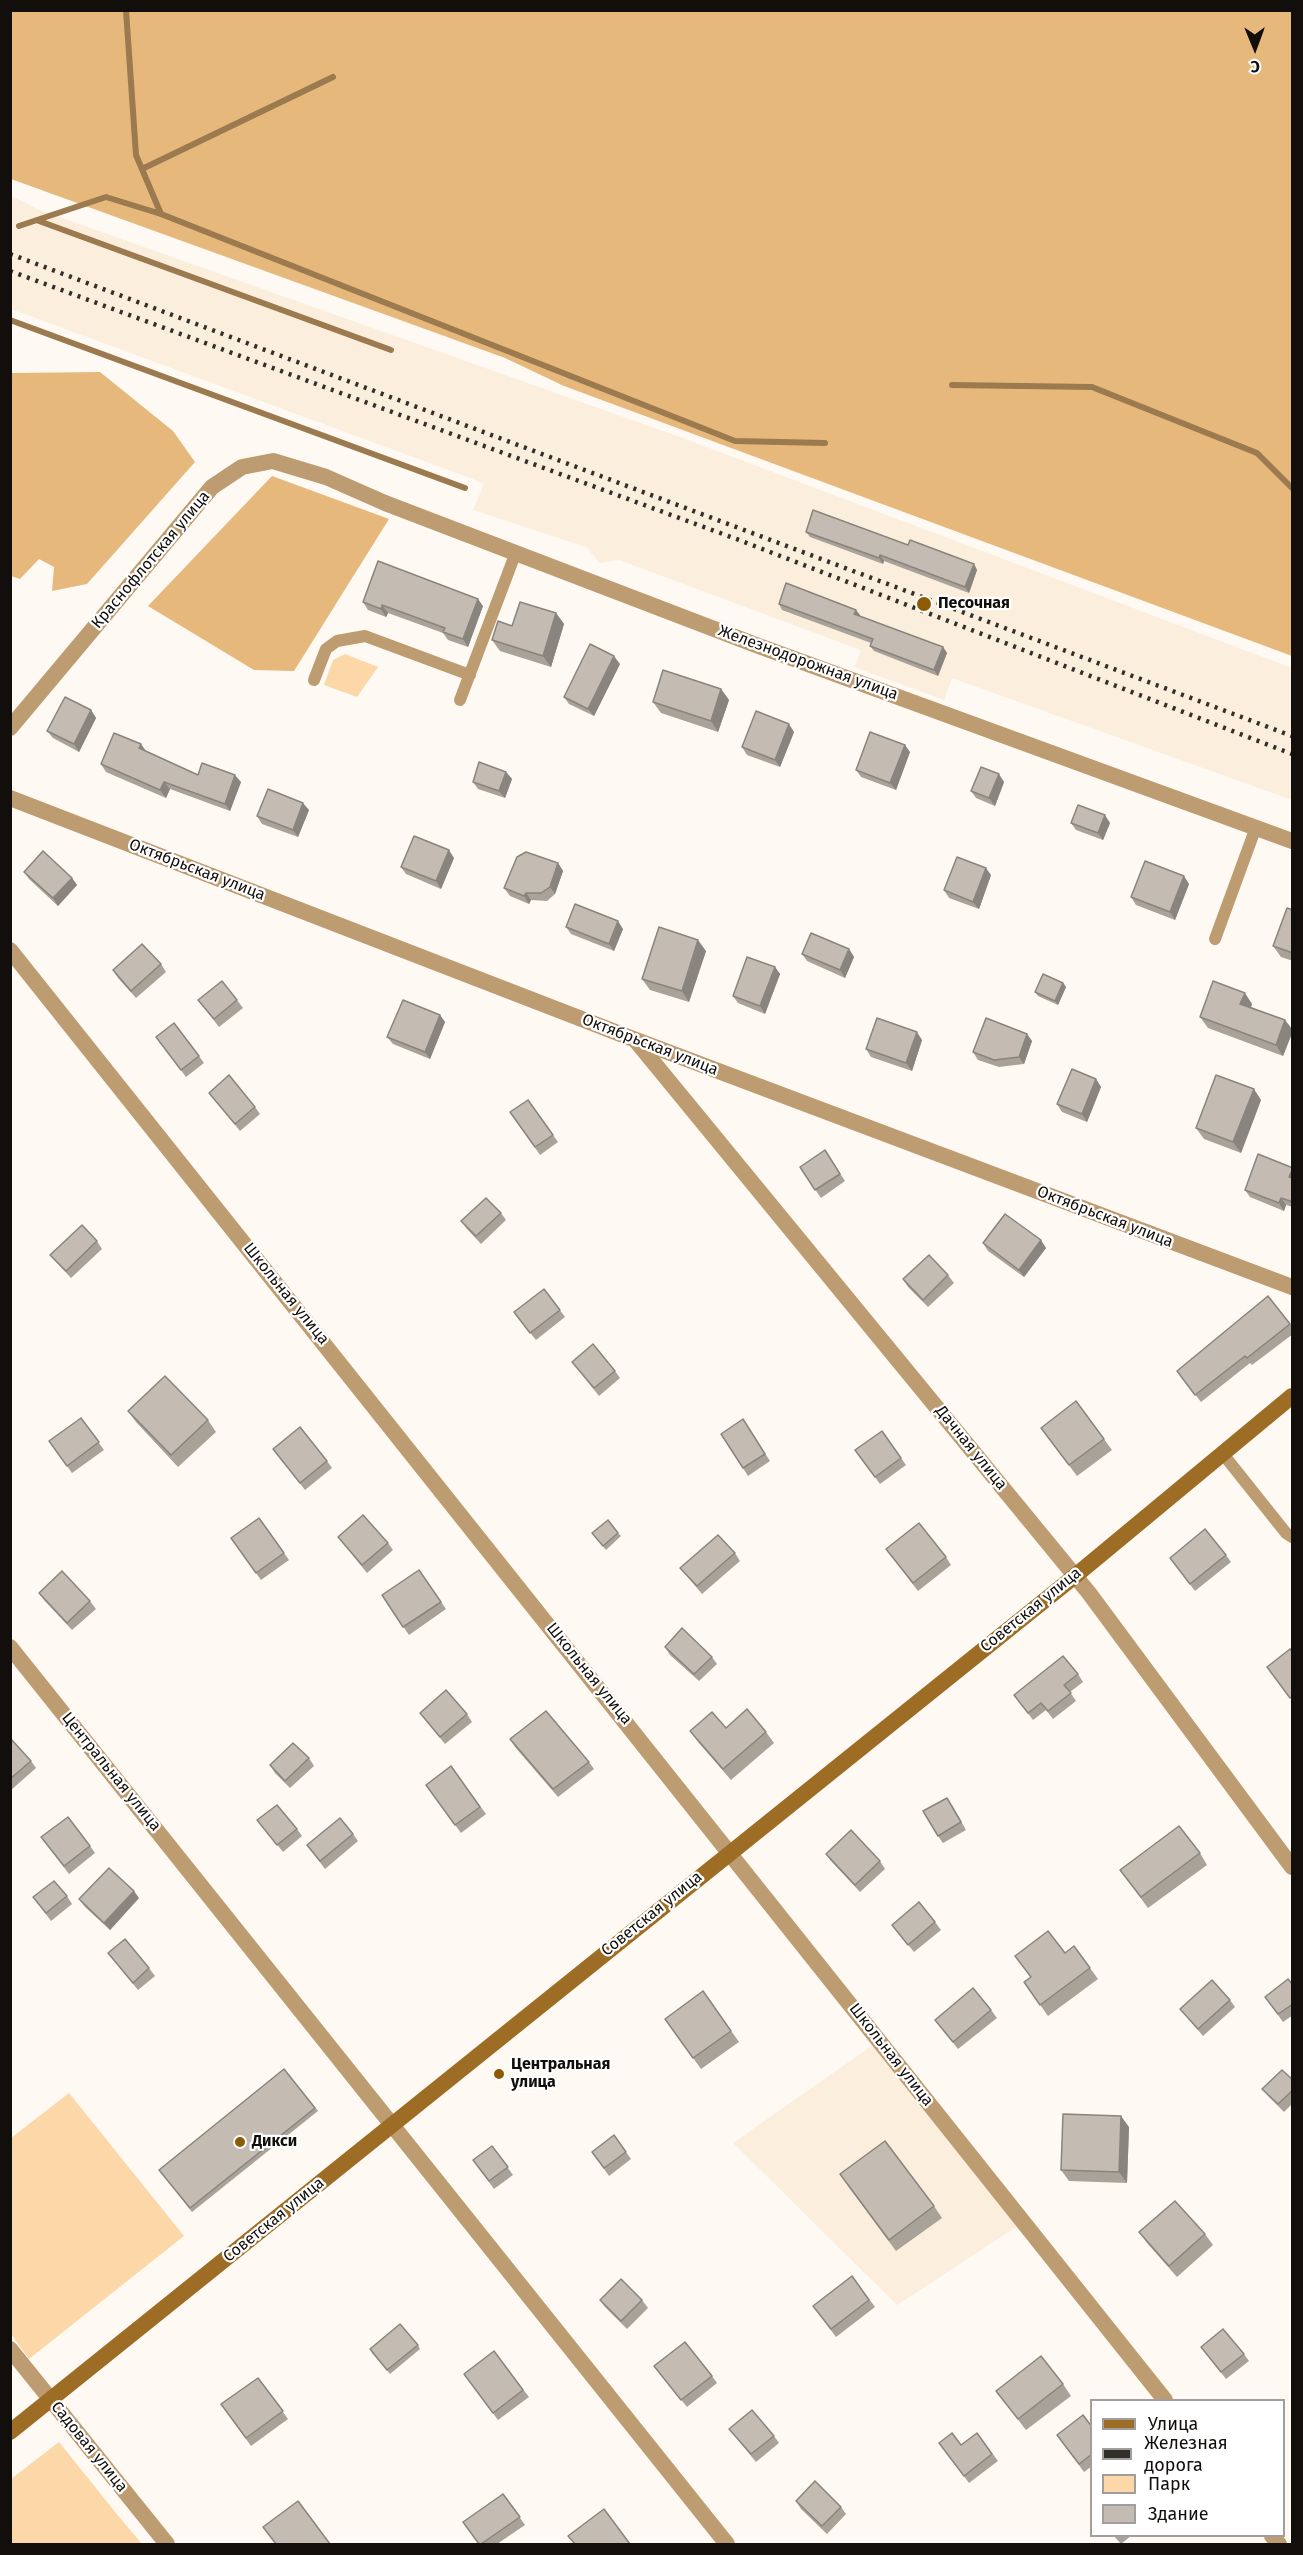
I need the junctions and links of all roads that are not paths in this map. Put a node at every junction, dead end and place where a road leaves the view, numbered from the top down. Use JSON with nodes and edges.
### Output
{"nodes":[{"id":1,"x":326,"y":477,"type":"joint"},
{"id":2,"x":516,"y":552,"type":"junction"},
{"id":3,"x":470,"y":675,"type":"junction"},
{"id":4,"x":314,"y":680,"type":"dead end"},
{"id":5,"x":460,"y":700,"type":"dead end"},
{"id":6,"x":10,"y":728,"type":"edge"},
{"id":7,"x":10,"y":798,"type":"edge"},
{"id":8,"x":1256,"y":827,"type":"junction"},
{"id":9,"x":1293,"y":840,"type":"edge"},
{"id":10,"x":1215,"y":939,"type":"dead end"},
{"id":11,"x":10,"y":950,"type":"edge"},
{"id":12,"x":636,"y":1040,"type":"junction"},
{"id":13,"x":1293,"y":1287,"type":"edge"},
{"id":14,"x":1293,"y":1396,"type":"edge"},
{"id":15,"x":1222,"y":1454,"type":"junction"},
{"id":16,"x":1293,"y":1537,"type":"edge"},
{"id":17,"x":1075,"y":1576,"type":"junction"},
{"id":18,"x":10,"y":1647,"type":"edge"},
{"id":19,"x":730,"y":1851,"type":"junction"},
{"id":20,"x":1293,"y":1867,"type":"edge"},
{"id":21,"x":392,"y":2124,"type":"junction"},
{"id":22,"x":10,"y":2349,"type":"edge"},
{"id":23,"x":51,"y":2399,"type":"junction"},
{"id":24,"x":1164,"y":2399,"type":"edge"},
{"id":25,"x":10,"y":2432,"type":"edge"},
{"id":26,"x":167,"y":2544,"type":"edge"},
{"id":27,"x":727,"y":2544,"type":"edge"}],
"edges":[{"from":1,"to":2,"type":"street","name":"Железнодорожная улица"},
{"from":1,"to":6,"type":"street","name":"Краснофлотская улица"},
{"from":2,"to":3,"type":"lane"},
{"from":2,"to":8,"type":"street","name":"Железнодорожная улица"},
{"from":3,"to":4,"type":"lane"},
{"from":3,"to":5,"type":"lane"},
{"from":7,"to":12,"type":"street","name":"Октябрьская улица"},
{"from":8,"to":9,"type":"street","name":"Железнодорожная улица"},
{"from":8,"to":10,"type":"lane"},
{"from":11,"to":19,"type":"street","name":"Школьная улица"},
{"from":12,"to":13,"type":"street","name":"Октябрьская улица"},
{"from":12,"to":17,"type":"street","name":"Дачная улица"},
{"from":14,"to":15,"type":"main road","name":"Советская улица"},
{"from":15,"to":16,"type":"lane"},
{"from":15,"to":17,"type":"main road","name":"Советская улица"},
{"from":17,"to":19,"type":"main road","name":"Советская улица"},
{"from":17,"to":20,"type":"street","name":"Дачная улица"},
{"from":18,"to":21,"type":"street","name":"Центральная улица"},
{"from":19,"to":21,"type":"main road","name":"Советская улица"},
{"from":19,"to":24,"type":"street","name":"Школьная улица"},
{"from":21,"to":23,"type":"main road","name":"Советская улица"},
{"from":21,"to":27,"type":"street","name":"Центральная улица"},
{"from":22,"to":23,"type":"street","name":"Садовая улица"},
{"from":23,"to":25,"type":"main road","name":"Советская улица"},
{"from":23,"to":26,"type":"street","name":"Садовая улица"}]}
